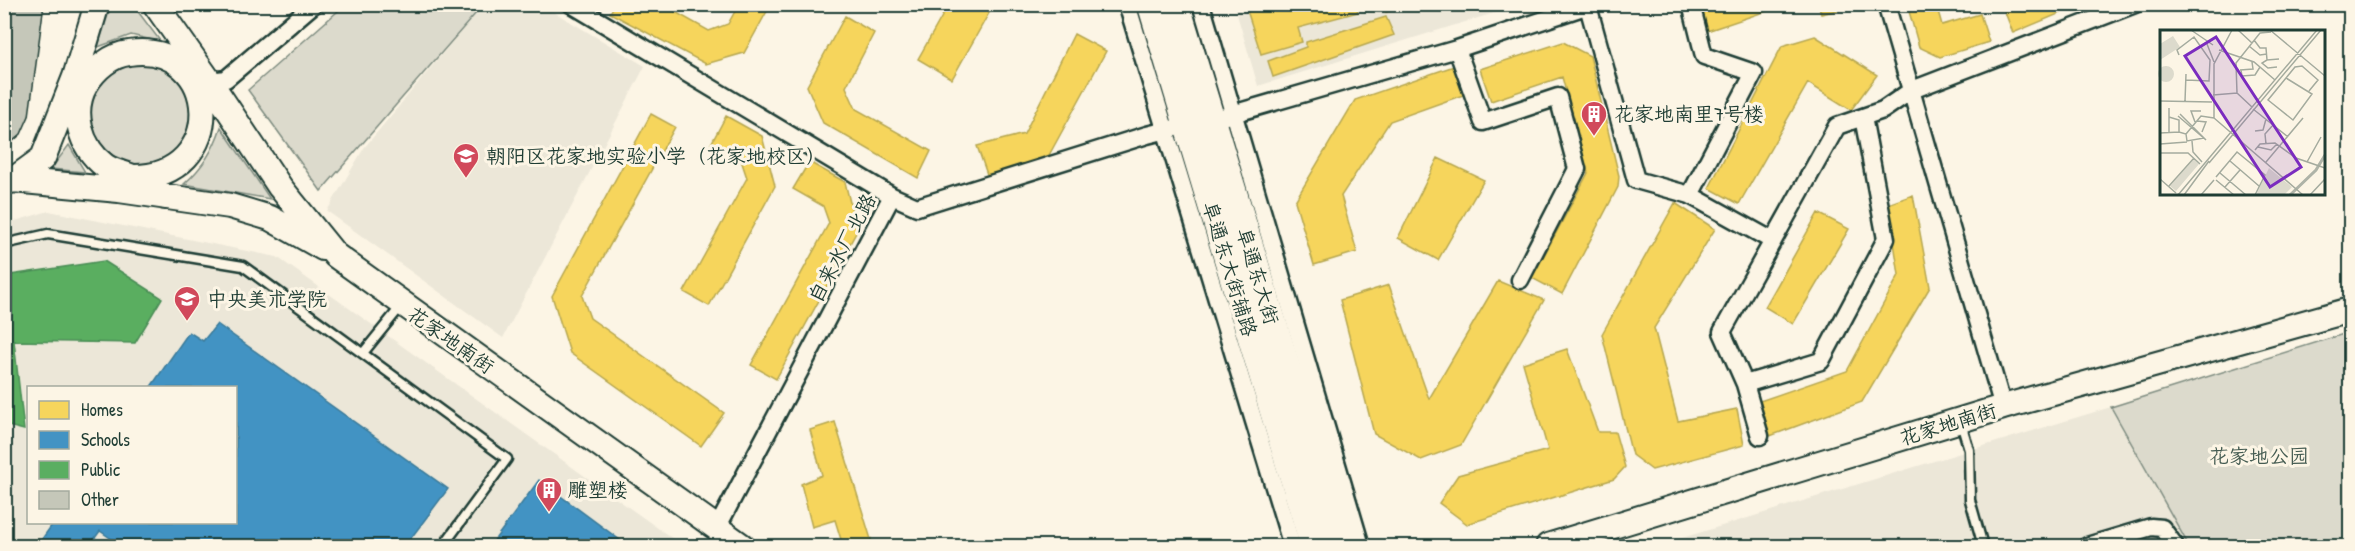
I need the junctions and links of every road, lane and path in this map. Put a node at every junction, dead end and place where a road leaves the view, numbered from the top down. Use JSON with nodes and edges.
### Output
{"nodes":[{"id":1,"x":97,"y":4,"type":"edge"},
{"id":2,"x":155,"y":4,"type":"edge"},
{"id":3,"x":314,"y":4,"type":"edge"},
{"id":4,"x":571,"y":4,"type":"edge"},
{"id":5,"x":1127,"y":4,"type":"edge"},
{"id":6,"x":1151,"y":4,"type":"edge"},
{"id":7,"x":1176,"y":4,"type":"edge"},
{"id":8,"x":1201,"y":4,"type":"edge"},
{"id":9,"x":1691,"y":4,"type":"edge"},
{"id":10,"x":1886,"y":4,"type":"edge"},
{"id":11,"x":2135,"y":4,"type":"edge"},
{"id":12,"x":1590,"y":5,"type":"edge"},
{"id":13,"x":600,"y":12,"type":"edge"},
{"id":14,"x":1456,"y":49,"type":"junction"},
{"id":15,"x":81,"y":56,"type":"junction"},
{"id":16,"x":202,"y":86,"type":"junction"},
{"id":17,"x":1912,"y":90,"type":"junction"},
{"id":18,"x":82,"y":96,"type":"junction"},
{"id":19,"x":1863,"y":117,"type":"junction"},
{"id":20,"x":1199,"y":122,"type":"junction"},
{"id":21,"x":54,"y":133,"type":"junction"},
{"id":22,"x":124,"y":174,"type":"junction"},
{"id":23,"x":9,"y":181,"type":"edge"},
{"id":24,"x":84,"y":186,"type":"junction"},
{"id":25,"x":1690,"y":195,"type":"junction"},
{"id":26,"x":892,"y":196,"type":"junction"},
{"id":27,"x":165,"y":197,"type":"junction"},
{"id":28,"x":1773,"y":241,"type":"junction"},
{"id":29,"x":4,"y":244,"type":"edge"},
{"id":30,"x":336,"y":255,"type":"junction"},
{"id":31,"x":1520,"y":280,"type":"dead end"},
{"id":32,"x":402,"y":305,"type":"junction"},
{"id":33,"x":2350,"y":310,"type":"edge"},
{"id":34,"x":363,"y":353,"type":"junction"},
{"id":35,"x":1745,"y":384,"type":"junction"},
{"id":36,"x":2003,"y":407,"type":"junction"},
{"id":37,"x":1960,"y":420,"type":"junction"},
{"id":38,"x":1760,"y":436,"type":"dead end"},
{"id":39,"x":717,"y":528,"type":"junction"},
{"id":40,"x":443,"y":546,"type":"edge"},
{"id":41,"x":742,"y":546,"type":"edge"},
{"id":42,"x":1292,"y":546,"type":"edge"},
{"id":43,"x":1314,"y":546,"type":"edge"},
{"id":44,"x":1341,"y":546,"type":"edge"},
{"id":45,"x":1361,"y":546,"type":"edge"},
{"id":46,"x":1548,"y":546,"type":"edge"},
{"id":47,"x":1983,"y":546,"type":"edge"},
{"id":48,"x":2087,"y":546,"type":"edge"},
{"id":49,"x":2175,"y":546,"type":"edge"}],
"edges":[{"from":1,"to":15,"type":"street"},
{"from":2,"to":16,"type":"street"},
{"from":3,"to":16,"type":"street"},
{"from":4,"to":13,"type":"street"},
{"from":5,"to":20,"type":"street","name":"阜通东大街辅路"},
{"from":6,"to":20,"type":"main road","name":"阜通东大街"},
{"from":7,"to":20,"type":"main road","name":"阜通东大街"},
{"from":8,"to":20,"type":"street","name":"阜通东大街辅路"},
{"from":9,"to":25,"type":"street"},
{"from":10,"to":17,"type":"street"},
{"from":11,"to":17,"type":"street"},
{"from":12,"to":14,"type":"street","name":"自来水厂北路"},
{"from":12,"to":25,"type":"street"},
{"from":13,"to":26,"type":"street"},
{"from":14,"to":20,"type":"street","name":"自来水厂北路"},
{"from":14,"to":31,"type":"street"},
{"from":15,"to":18,"type":"street"},
{"from":15,"to":21,"type":"street"},
{"from":16,"to":18,"type":"street"},
{"from":16,"to":22,"type":"street"},
{"from":16,"to":30,"type":"street","name":"花家地南街"},
{"from":17,"to":19,"type":"street"},
{"from":17,"to":36,"type":"street"},
{"from":18,"to":21,"type":"street"},
{"from":18,"to":22,"type":"street"},
{"from":19,"to":28,"type":"street"},
{"from":19,"to":35,"type":"street"},
{"from":20,"to":26,"type":"street","name":"自来水厂北路"},
{"from":20,"to":42,"type":"street","name":"阜通东大街辅路"},
{"from":20,"to":43,"type":"main road","name":"阜通东大街"},
{"from":20,"to":44,"type":"main road","name":"阜通东大街"},
{"from":20,"to":45,"type":"street","name":"阜通东大街辅路"},
{"from":21,"to":23,"type":"street"},
{"from":22,"to":24,"type":"street"},
{"from":22,"to":27,"type":"street"},
{"from":23,"to":24,"type":"street"},
{"from":24,"to":27,"type":"street"},
{"from":25,"to":28,"type":"street"},
{"from":26,"to":39,"type":"street","name":"自来水厂北路"},
{"from":27,"to":30,"type":"street"},
{"from":28,"to":35,"type":"street"},
{"from":29,"to":34,"type":"lane"},
{"from":30,"to":32,"type":"street","name":"花家地南街"},
{"from":32,"to":34,"type":"lane"},
{"from":32,"to":39,"type":"street","name":"花家地南街"},
{"from":33,"to":36,"type":"street","name":"花家地南街"},
{"from":34,"to":40,"type":"lane"},
{"from":35,"to":38,"type":"street"},
{"from":36,"to":37,"type":"street","name":"花家地南街"},
{"from":37,"to":46,"type":"street","name":"花家地南街"},
{"from":37,"to":47,"type":"lane"},
{"from":39,"to":41,"type":"street","name":"花家地南街"},
{"from":48,"to":49,"type":"street"}]}
